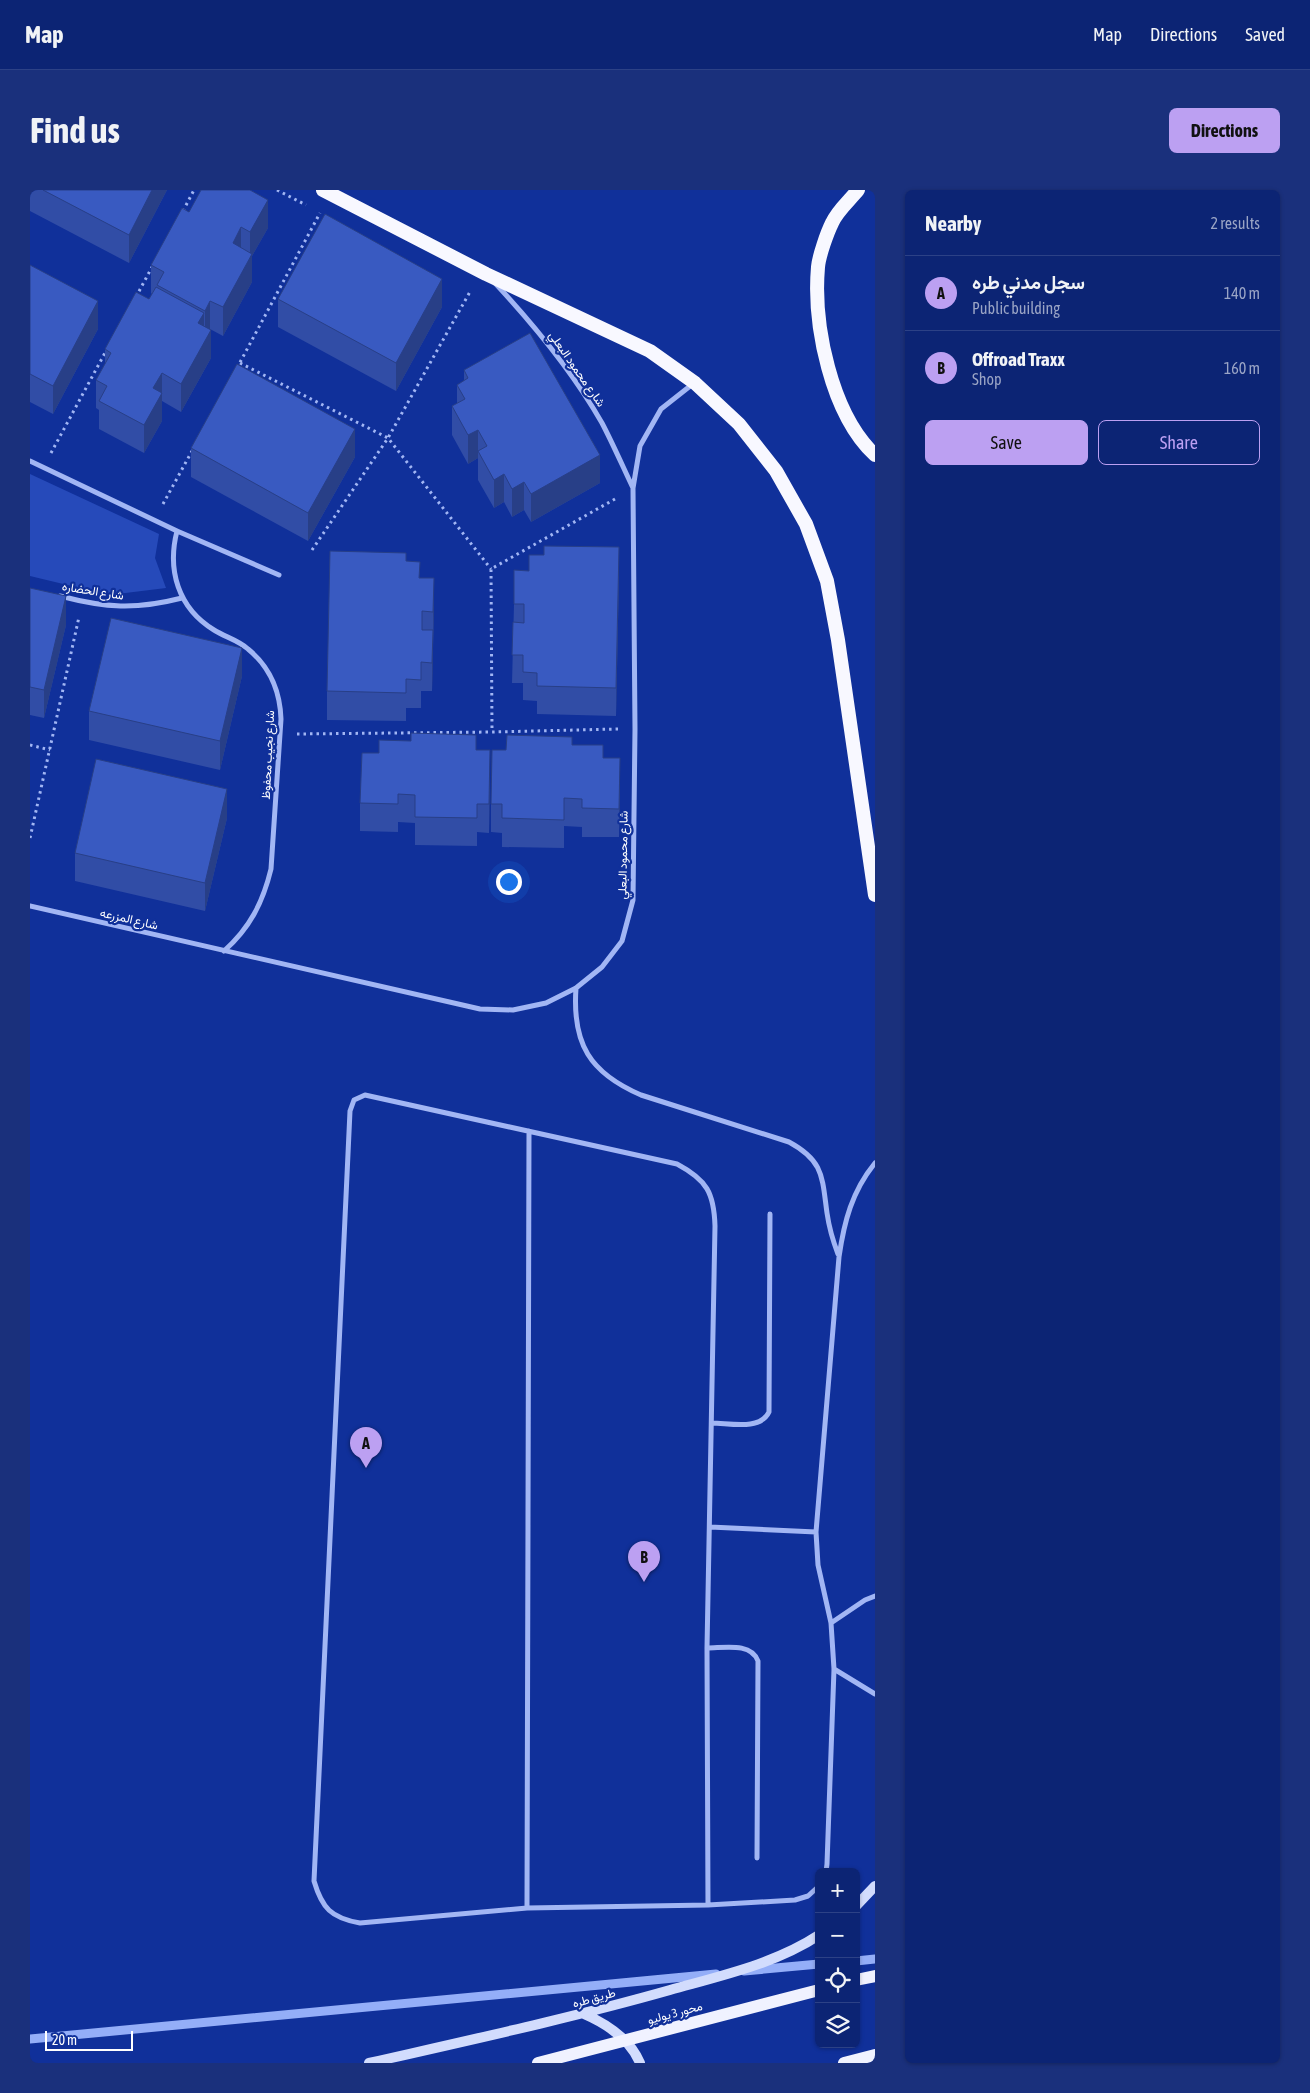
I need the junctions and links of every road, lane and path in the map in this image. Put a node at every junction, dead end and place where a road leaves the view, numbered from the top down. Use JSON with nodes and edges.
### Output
{"nodes":[{"id":1,"x":194,"y":190,"type":"edge"},
{"id":2,"x":323,"y":190,"type":"edge"},
{"id":3,"x":858,"y":190,"type":"edge"},
{"id":4,"x":320,"y":212,"type":"dead end"},
{"id":5,"x":180,"y":216,"type":"edge"},
{"id":6,"x":156,"y":259,"type":"edge"},
{"id":7,"x":486,"y":274,"type":"junction"},
{"id":8,"x":471,"y":290,"type":"dead end"},
{"id":9,"x":133,"y":303,"type":"edge"},
{"id":10,"x":109,"y":346,"type":"edge"},
{"id":11,"x":240,"y":363,"type":"junction"},
{"id":12,"x":236,"y":372,"type":"edge"},
{"id":13,"x":695,"y":383,"type":"junction"},
{"id":14,"x":388,"y":438,"type":"junction"},
{"id":15,"x":193,"y":450,"type":"edge"},
{"id":16,"x":875,"y":455,"type":"edge"},
{"id":17,"x":30,"y":461,"type":"edge"},
{"id":18,"x":42,"y":468,"type":"junction"},
{"id":19,"x":633,"y":488,"type":"junction"},
{"id":20,"x":154,"y":519,"type":"junction"},
{"id":21,"x":177,"y":531,"type":"junction"},
{"id":22,"x":312,"y":550,"type":"dead end"},
{"id":23,"x":491,"y":569,"type":"junction"},
{"id":24,"x":279,"y":575,"type":"dead end"},
{"id":25,"x":56,"y":596,"type":"edge"},
{"id":26,"x":182,"y":598,"type":"junction"},
{"id":27,"x":82,"y":602,"type":"junction"},
{"id":28,"x":635,"y":729,"type":"junction"},
{"id":29,"x":492,"y":732,"type":"junction"},
{"id":30,"x":280,"y":734,"type":"junction"},
{"id":31,"x":30,"y":745,"type":"edge"},
{"id":32,"x":50,"y":750,"type":"junction"},
{"id":33,"x":30,"y":838,"type":"edge"},
{"id":34,"x":875,"y":896,"type":"edge"},
{"id":35,"x":30,"y":906,"type":"edge"},
{"id":36,"x":224,"y":952,"type":"junction"},
{"id":37,"x":576,"y":988,"type":"junction"},
{"id":38,"x":529,"y":1131,"type":"junction"},
{"id":39,"x":875,"y":1163,"type":"edge"},
{"id":40,"x":770,"y":1214,"type":"dead end"},
{"id":41,"x":839,"y":1257,"type":"junction"},
{"id":42,"x":712,"y":1423,"type":"junction"},
{"id":43,"x":710,"y":1527,"type":"junction"},
{"id":44,"x":816,"y":1532,"type":"junction"},
{"id":45,"x":875,"y":1596,"type":"edge"},
{"id":46,"x":831,"y":1623,"type":"junction"},
{"id":47,"x":707,"y":1648,"type":"junction"},
{"id":48,"x":834,"y":1669,"type":"junction"},
{"id":49,"x":875,"y":1694,"type":"edge"},
{"id":50,"x":757,"y":1858,"type":"dead end"},
{"id":51,"x":826,"y":1868,"type":"edge"},
{"id":52,"x":875,"y":1886,"type":"edge"},
{"id":53,"x":815,"y":1890,"type":"edge"},
{"id":54,"x":860,"y":1902,"type":"edge"},
{"id":55,"x":708,"y":1905,"type":"junction"},
{"id":56,"x":527,"y":1908,"type":"junction"},
{"id":57,"x":815,"y":1938,"type":"edge"},
{"id":58,"x":875,"y":1976,"type":"edge"},
{"id":59,"x":860,"y":1979,"type":"edge"},
{"id":60,"x":815,"y":1991,"type":"edge"},
{"id":61,"x":584,"y":2014,"type":"junction"},
{"id":62,"x":875,"y":2054,"type":"edge"},
{"id":63,"x":369,"y":2063,"type":"edge"},
{"id":64,"x":538,"y":2063,"type":"edge"},
{"id":65,"x":640,"y":2063,"type":"edge"},
{"id":66,"x":844,"y":2063,"type":"edge"}],
"edges":[{"from":1,"to":5,"type":"path"},
{"from":2,"to":7,"type":"highway"},
{"from":3,"to":16,"type":"highway"},
{"from":4,"to":11,"type":"path"},
{"from":6,"to":9,"type":"path"},
{"from":7,"to":13,"type":"highway"},
{"from":7,"to":19,"type":"street","name":"شارع محمود البعلي"},
{"from":8,"to":14,"type":"path"},
{"from":10,"to":18,"type":"path"},
{"from":11,"to":12,"type":"path"},
{"from":11,"to":14,"type":"path"},
{"from":13,"to":19,"type":"street","name":"شارع محمود البعلي"},
{"from":13,"to":34,"type":"highway"},
{"from":14,"to":22,"type":"path"},
{"from":14,"to":23,"type":"path"},
{"from":15,"to":20,"type":"path"},
{"from":17,"to":18,"type":"street"},
{"from":18,"to":20,"type":"street"},
{"from":19,"to":23,"type":"path"},
{"from":19,"to":28,"type":"street","name":"شارع محمود البعلي"},
{"from":20,"to":21,"type":"street"},
{"from":21,"to":24,"type":"street"},
{"from":21,"to":26,"type":"street","name":"شارع نجيب محفوظ"},
{"from":23,"to":29,"type":"path"},
{"from":25,"to":27,"type":"street","name":"شارع الحضاره"},
{"from":26,"to":27,"type":"street","name":"شارع الحضاره"},
{"from":26,"to":30,"type":"street","name":"شارع نجيب محفوظ"},
{"from":27,"to":32,"type":"path"},
{"from":28,"to":29,"type":"path"},
{"from":28,"to":37,"type":"street","name":"شارع محمود البعلي"},
{"from":29,"to":30,"type":"path"},
{"from":30,"to":36,"type":"street","name":"شارع نجيب محفوظ"},
{"from":31,"to":32,"type":"path"},
{"from":32,"to":33,"type":"path"},
{"from":35,"to":36,"type":"street","name":"شارع المزرعه"},
{"from":36,"to":37,"type":"street","name":"شارع محمود البعلي"},
{"from":37,"to":41,"type":"street"},
{"from":38,"to":42,"type":"street"},
{"from":38,"to":56,"type":"street"},
{"from":38,"to":56,"type":"street"},
{"from":39,"to":41,"type":"street"},
{"from":40,"to":42,"type":"street"},
{"from":41,"to":44,"type":"street"},
{"from":42,"to":43,"type":"street"},
{"from":43,"to":44,"type":"street"},
{"from":43,"to":47,"type":"street"},
{"from":44,"to":46,"type":"street"},
{"from":45,"to":46,"type":"street"},
{"from":46,"to":48,"type":"street"},
{"from":47,"to":50,"type":"street"},
{"from":47,"to":55,"type":"street"},
{"from":48,"to":49,"type":"street"},
{"from":48,"to":51,"type":"street"},
{"from":52,"to":54,"type":"main road"},
{"from":53,"to":55,"type":"street"},
{"from":55,"to":56,"type":"street"},
{"from":57,"to":61,"type":"main road","name":"طريق طره"},
{"from":58,"to":59,"type":"main road"},
{"from":60,"to":64,"type":"main road","name":"محور 3 يوليو","bridge":true},
{"from":61,"to":63,"type":"main road","name":"طريق طره"},
{"from":61,"to":65,"type":"main road"},
{"from":62,"to":66,"type":"main road"}]}
